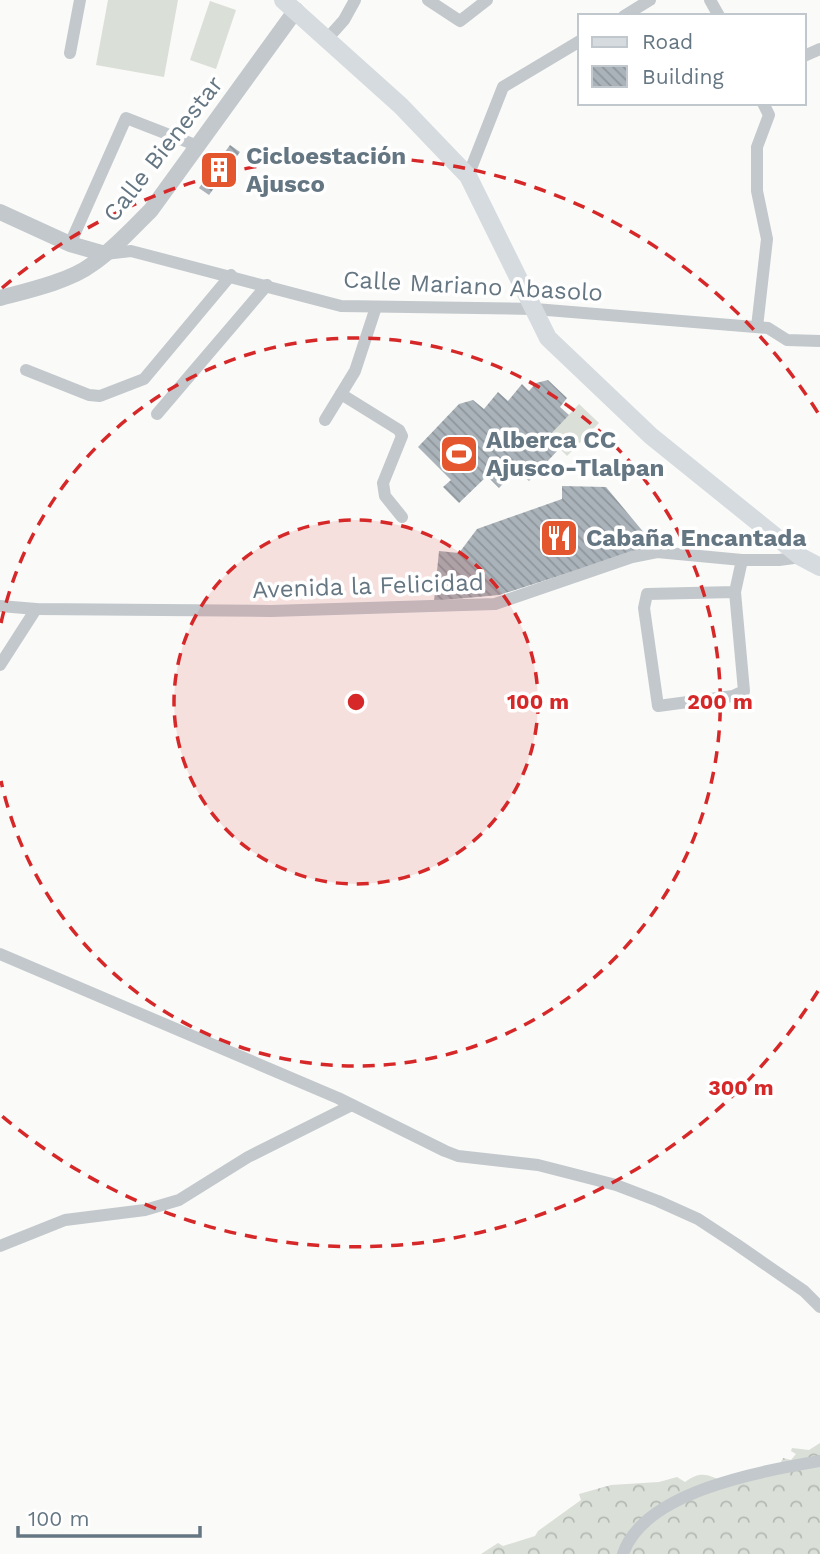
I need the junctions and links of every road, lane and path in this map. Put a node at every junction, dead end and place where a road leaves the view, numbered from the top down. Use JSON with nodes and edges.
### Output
{"nodes":[{"id":1,"x":80,"y":0,"type":"edge"},
{"id":2,"x":355,"y":0,"type":"edge"},
{"id":3,"x":428,"y":0,"type":"edge"},
{"id":4,"x":487,"y":0,"type":"edge"},
{"id":5,"x":650,"y":1,"type":"edge"},
{"id":6,"x":290,"y":5,"type":"edge"},
{"id":7,"x":627,"y":14,"type":"edge"},
{"id":8,"x":327,"y":39,"type":"junction"},
{"id":9,"x":578,"y":42,"type":"edge"},
{"id":10,"x":70,"y":54,"type":"dead end"},
{"id":11,"x":766,"y":109,"type":"edge"},
{"id":12,"x":198,"y":146,"type":"junction"},
{"id":13,"x":468,"y":176,"type":"junction"},
{"id":14,"x":0,"y":212,"type":"edge"},
{"id":15,"x":70,"y":244,"type":"junction"},
{"id":16,"x":105,"y":254,"type":"junction"},
{"id":17,"x":231,"y":275,"type":"junction"},
{"id":18,"x":267,"y":285,"type":"junction"},
{"id":19,"x":0,"y":298,"type":"edge"},
{"id":20,"x":376,"y":307,"type":"junction"},
{"id":21,"x":535,"y":309,"type":"junction"},
{"id":22,"x":757,"y":327,"type":"junction"},
{"id":23,"x":820,"y":341,"type":"edge"},
{"id":24,"x":26,"y":370,"type":"dead end"},
{"id":25,"x":341,"y":394,"type":"junction"},
{"id":26,"x":157,"y":414,"type":"dead end"},
{"id":27,"x":325,"y":420,"type":"dead end"},
{"id":28,"x":401,"y":517,"type":"dead end"},
{"id":29,"x":801,"y":556,"type":"junction"},
{"id":30,"x":742,"y":560,"type":"junction"},
{"id":31,"x":820,"y":567,"type":"edge"},
{"id":32,"x":735,"y":592,"type":"junction"},
{"id":33,"x":0,"y":606,"type":"edge"},
{"id":34,"x":36,"y":609,"type":"junction"},
{"id":35,"x":0,"y":665,"type":"edge"},
{"id":36,"x":0,"y":954,"type":"edge"},
{"id":37,"x":352,"y":1105,"type":"junction"},
{"id":38,"x":0,"y":1246,"type":"edge"},
{"id":39,"x":820,"y":1307,"type":"edge"},
{"id":40,"x":820,"y":1461,"type":"edge"},
{"id":41,"x":623,"y":1554,"type":"edge"}],
"edges":[{"from":1,"to":10,"type":"street"},
{"from":2,"to":8,"type":"street"},
{"from":3,"to":4,"type":"street"},
{"from":5,"to":7,"type":"street"},
{"from":6,"to":8,"type":"main road"},
{"from":6,"to":12,"type":"street","name":"Calle Bienestar"},
{"from":8,"to":13,"type":"main road"},
{"from":9,"to":13,"type":"street"},
{"from":11,"to":22,"type":"street"},
{"from":12,"to":15,"type":"street"},
{"from":12,"to":16,"type":"street","name":"Calle Bienestar"},
{"from":13,"to":21,"type":"main road"},
{"from":14,"to":15,"type":"street","name":"Calle Mariano Abasolo"},
{"from":15,"to":16,"type":"street","name":"Calle Mariano Abasolo"},
{"from":16,"to":17,"type":"street","name":"Calle Mariano Abasolo"},
{"from":16,"to":19,"type":"street","name":"Calle Bienestar"},
{"from":17,"to":18,"type":"street","name":"Calle Mariano Abasolo"},
{"from":17,"to":24,"type":"street"},
{"from":18,"to":20,"type":"street","name":"Calle Mariano Abasolo"},
{"from":18,"to":26,"type":"street"},
{"from":20,"to":21,"type":"street","name":"Calle Mariano Abasolo"},
{"from":20,"to":25,"type":"street"},
{"from":21,"to":22,"type":"street","name":"Calle Mariano Abasolo"},
{"from":21,"to":29,"type":"main road"},
{"from":22,"to":23,"type":"street","name":"Calle Mariano Abasolo"},
{"from":25,"to":27,"type":"street"},
{"from":25,"to":28,"type":"street"},
{"from":29,"to":30,"type":"street","name":"Avenida la Felicidad"},
{"from":29,"to":31,"type":"main road"},
{"from":30,"to":32,"type":"street"},
{"from":30,"to":34,"type":"street","name":"Avenida la Felicidad"},
{"from":32,"to":32,"type":"street"},
{"from":33,"to":34,"type":"street","name":"Avenida la Felicidad"},
{"from":34,"to":35,"type":"street"},
{"from":36,"to":37,"type":"street"},
{"from":37,"to":38,"type":"street"},
{"from":37,"to":39,"type":"street"},
{"from":40,"to":41,"type":"street"}]}
